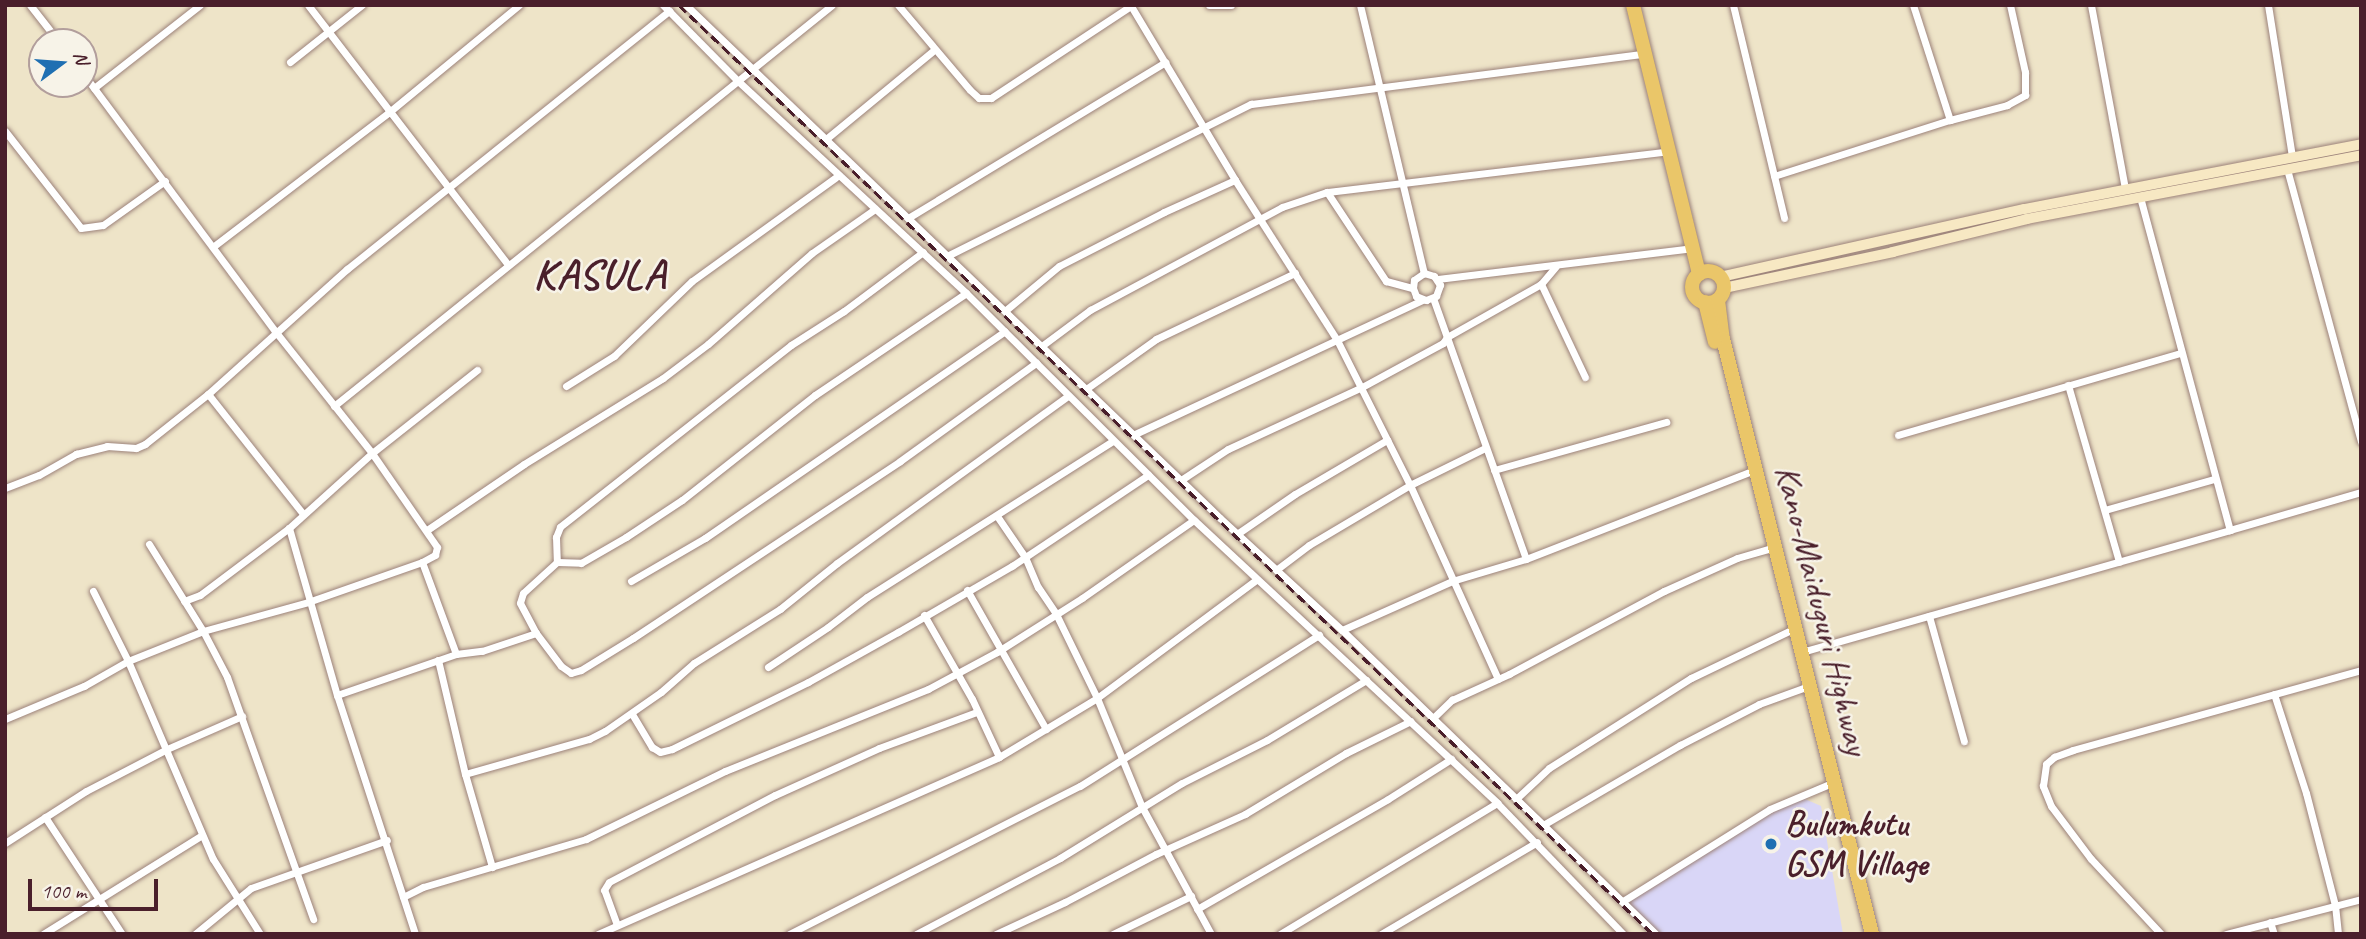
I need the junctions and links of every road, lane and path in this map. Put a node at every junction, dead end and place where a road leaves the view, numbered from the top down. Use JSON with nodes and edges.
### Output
{"nodes":[{"id":1,"x":42,"y":5,"type":"edge"},
{"id":2,"x":200,"y":5,"type":"edge"},
{"id":3,"x":308,"y":5,"type":"edge"},
{"id":4,"x":362,"y":5,"type":"edge"},
{"id":5,"x":519,"y":5,"type":"edge"},
{"id":6,"x":686,"y":5,"type":"edge"},
{"id":7,"x":832,"y":5,"type":"edge"},
{"id":8,"x":898,"y":5,"type":"edge"},
{"id":9,"x":1209,"y":5,"type":"edge"},
{"id":10,"x":1231,"y":5,"type":"edge"},
{"id":11,"x":1360,"y":5,"type":"edge"},
{"id":12,"x":1633,"y":5,"type":"edge"},
{"id":13,"x":1642,"y":5,"type":"edge"},
{"id":14,"x":1733,"y":5,"type":"edge"},
{"id":15,"x":1913,"y":5,"type":"edge"},
{"id":16,"x":2010,"y":5,"type":"edge"},
{"id":17,"x":2091,"y":5,"type":"edge"},
{"id":18,"x":2268,"y":5,"type":"edge"},
{"id":19,"x":1132,"y":6,"type":"edge"},
{"id":20,"x":33,"y":8,"type":"edge"},
{"id":21,"x":666,"y":8,"type":"edge"},
{"id":22,"x":48,"y":28,"type":"edge"},
{"id":23,"x":328,"y":33,"type":"junction"},
{"id":24,"x":934,"y":50,"type":"junction"},
{"id":25,"x":1645,"y":54,"type":"junction"},
{"id":26,"x":290,"y":62,"type":"dead end"},
{"id":27,"x":1166,"y":62,"type":"junction"},
{"id":28,"x":754,"y":68,"type":"junction"},
{"id":29,"x":738,"y":81,"type":"junction"},
{"id":30,"x":98,"y":85,"type":"edge"},
{"id":31,"x":1379,"y":88,"type":"junction"},
{"id":32,"x":98,"y":93,"type":"edge"},
{"id":33,"x":388,"y":113,"type":"junction"},
{"id":34,"x":1950,"y":120,"type":"junction"},
{"id":35,"x":1205,"y":125,"type":"junction"},
{"id":36,"x":5,"y":131,"type":"edge"},
{"id":37,"x":826,"y":139,"type":"junction"},
{"id":38,"x":2361,"y":144,"type":"edge"},
{"id":39,"x":1670,"y":151,"type":"junction"},
{"id":40,"x":2361,"y":155,"type":"edge"},
{"id":41,"x":2291,"y":156,"type":"junction"},
{"id":42,"x":2287,"y":169,"type":"junction"},
{"id":43,"x":839,"y":175,"type":"junction"},
{"id":44,"x":1773,"y":176,"type":"junction"},
{"id":45,"x":1235,"y":180,"type":"junction"},
{"id":46,"x":165,"y":181,"type":"junction"},
{"id":47,"x":1402,"y":184,"type":"junction"},
{"id":48,"x":448,"y":187,"type":"junction"},
{"id":49,"x":2125,"y":188,"type":"junction"},
{"id":50,"x":1327,"y":192,"type":"junction"},
{"id":51,"x":2140,"y":197,"type":"junction"},
{"id":52,"x":875,"y":209,"type":"junction"},
{"id":53,"x":908,"y":218,"type":"junction"},
{"id":54,"x":1784,"y":218,"type":"dead end"},
{"id":55,"x":1260,"y":219,"type":"junction"},
{"id":56,"x":214,"y":246,"type":"junction"},
{"id":57,"x":1693,"y":248,"type":"junction"},
{"id":58,"x":923,"y":252,"type":"junction"},
{"id":59,"x":949,"y":255,"type":"junction"},
{"id":60,"x":508,"y":265,"type":"junction"},
{"id":61,"x":1556,"y":266,"type":"junction"},
{"id":62,"x":1295,"y":273,"type":"junction"},
{"id":63,"x":1424,"y":274,"type":"junction"},
{"id":64,"x":1437,"y":279,"type":"junction"},
{"id":65,"x":1541,"y":284,"type":"junction"},
{"id":66,"x":1712,"y":285,"type":"junction"},
{"id":67,"x":1413,"y":288,"type":"junction"},
{"id":68,"x":966,"y":293,"type":"junction"},
{"id":69,"x":1433,"y":298,"type":"junction"},
{"id":70,"x":1423,"y":300,"type":"junction"},
{"id":71,"x":1006,"y":310,"type":"junction"},
{"id":72,"x":275,"y":331,"type":"junction"},
{"id":73,"x":1004,"y":331,"type":"junction"},
{"id":74,"x":1447,"y":337,"type":"junction"},
{"id":75,"x":1337,"y":340,"type":"junction"},
{"id":76,"x":1043,"y":345,"type":"junction"},
{"id":77,"x":2180,"y":353,"type":"junction"},
{"id":78,"x":1036,"y":363,"type":"junction"},
{"id":79,"x":477,"y":370,"type":"dead end"},
{"id":80,"x":1585,"y":377,"type":"dead end"},
{"id":81,"x":2068,"y":385,"type":"junction"},
{"id":82,"x":566,"y":386,"type":"dead end"},
{"id":83,"x":1362,"y":387,"type":"junction"},
{"id":84,"x":1086,"y":389,"type":"junction"},
{"id":85,"x":208,"y":394,"type":"junction"},
{"id":86,"x":1068,"y":396,"type":"junction"},
{"id":87,"x":334,"y":406,"type":"junction"},
{"id":88,"x":1666,"y":422,"type":"dead end"},
{"id":89,"x":1135,"y":434,"type":"junction"},
{"id":90,"x":1898,"y":435,"type":"dead end"},
{"id":91,"x":1387,"y":440,"type":"junction"},
{"id":92,"x":1113,"y":441,"type":"junction"},
{"id":93,"x":2361,"y":441,"type":"edge"},
{"id":94,"x":1485,"y":448,"type":"junction"},
{"id":95,"x":372,"y":453,"type":"junction"},
{"id":96,"x":1494,"y":470,"type":"junction"},
{"id":97,"x":1749,"y":472,"type":"junction"},
{"id":98,"x":1147,"y":475,"type":"junction"},
{"id":99,"x":2214,"y":479,"type":"junction"},
{"id":100,"x":1181,"y":480,"type":"junction"},
{"id":101,"x":1410,"y":485,"type":"junction"},
{"id":102,"x":5,"y":488,"type":"edge"},
{"id":103,"x":2361,"y":492,"type":"edge"},
{"id":104,"x":2105,"y":510,"type":"junction"},
{"id":105,"x":303,"y":514,"type":"junction"},
{"id":106,"x":997,"y":516,"type":"junction"},
{"id":107,"x":1764,"y":517,"type":"junction"},
{"id":108,"x":1194,"y":520,"type":"junction"},
{"id":109,"x":289,"y":528,"type":"junction"},
{"id":110,"x":426,"y":530,"type":"junction"},
{"id":111,"x":2230,"y":530,"type":"junction"},
{"id":112,"x":1237,"y":534,"type":"junction"},
{"id":113,"x":149,"y":544,"type":"dead end"},
{"id":114,"x":1769,"y":549,"type":"junction"},
{"id":115,"x":1025,"y":557,"type":"junction"},
{"id":116,"x":1526,"y":559,"type":"junction"},
{"id":117,"x":422,"y":562,"type":"junction"},
{"id":118,"x":557,"y":562,"type":"junction"},
{"id":119,"x":2119,"y":562,"type":"junction"},
{"id":120,"x":1276,"y":570,"type":"junction"},
{"id":121,"x":1257,"y":579,"type":"junction"},
{"id":122,"x":631,"y":581,"type":"dead end"},
{"id":123,"x":1452,"y":581,"type":"junction"},
{"id":124,"x":967,"y":590,"type":"junction"},
{"id":125,"x":93,"y":592,"type":"dead end"},
{"id":126,"x":184,"y":601,"type":"junction"},
{"id":127,"x":308,"y":602,"type":"junction"},
{"id":128,"x":1056,"y":614,"type":"junction"},
{"id":129,"x":924,"y":615,"type":"junction"},
{"id":130,"x":1929,"y":616,"type":"junction"},
{"id":131,"x":1342,"y":630,"type":"junction"},
{"id":132,"x":203,"y":631,"type":"junction"},
{"id":133,"x":1789,"y":631,"type":"junction"},
{"id":134,"x":536,"y":633,"type":"junction"},
{"id":135,"x":1319,"y":635,"type":"junction"},
{"id":136,"x":1000,"y":650,"type":"junction"},
{"id":137,"x":1801,"y":652,"type":"junction"},
{"id":138,"x":456,"y":654,"type":"junction"},
{"id":139,"x":438,"y":660,"type":"junction"},
{"id":140,"x":128,"y":661,"type":"junction"},
{"id":141,"x":768,"y":667,"type":"dead end"},
{"id":142,"x":2361,"y":670,"type":"edge"},
{"id":143,"x":956,"y":675,"type":"junction"},
{"id":144,"x":1498,"y":679,"type":"junction"},
{"id":145,"x":1366,"y":680,"type":"junction"},
{"id":146,"x":1803,"y":688,"type":"junction"},
{"id":147,"x":2274,"y":694,"type":"junction"},
{"id":148,"x":337,"y":695,"type":"junction"},
{"id":149,"x":1097,"y":698,"type":"junction"},
{"id":150,"x":977,"y":712,"type":"junction"},
{"id":151,"x":632,"y":714,"type":"junction"},
{"id":152,"x":242,"y":716,"type":"junction"},
{"id":153,"x":5,"y":719,"type":"edge"},
{"id":154,"x":1432,"y":719,"type":"junction"},
{"id":155,"x":1410,"y":721,"type":"junction"},
{"id":156,"x":1046,"y":729,"type":"junction"},
{"id":157,"x":1964,"y":741,"type":"dead end"},
{"id":158,"x":167,"y":749,"type":"junction"},
{"id":159,"x":999,"y":757,"type":"junction"},
{"id":160,"x":1451,"y":759,"type":"junction"},
{"id":161,"x":1122,"y":761,"type":"junction"},
{"id":162,"x":465,"y":774,"type":"junction"},
{"id":163,"x":1827,"y":785,"type":"junction"},
{"id":164,"x":1516,"y":799,"type":"junction"},
{"id":165,"x":1497,"y":803,"type":"junction"},
{"id":166,"x":1142,"y":807,"type":"junction"},
{"id":167,"x":45,"y":817,"type":"junction"},
{"id":168,"x":1543,"y":825,"type":"junction"},
{"id":169,"x":202,"y":835,"type":"junction"},
{"id":170,"x":387,"y":840,"type":"junction"},
{"id":171,"x":1537,"y":842,"type":"junction"},
{"id":172,"x":5,"y":843,"type":"edge"},
{"id":173,"x":1166,"y":849,"type":"junction"},
{"id":174,"x":492,"y":867,"type":"junction"},
{"id":175,"x":296,"y":870,"type":"junction"},
{"id":176,"x":1191,"y":896,"type":"junction"},
{"id":177,"x":403,"y":897,"type":"junction"},
{"id":178,"x":2361,"y":899,"type":"edge"},
{"id":179,"x":239,"y":900,"type":"junction"},
{"id":180,"x":100,"y":901,"type":"junction"},
{"id":181,"x":1623,"y":901,"type":"junction"},
{"id":182,"x":2335,"y":905,"type":"junction"},
{"id":183,"x":1198,"y":909,"type":"junction"},
{"id":184,"x":313,"y":919,"type":"dead end"},
{"id":185,"x":2270,"y":922,"type":"junction"},
{"id":186,"x":617,"y":925,"type":"junction"},
{"id":187,"x":43,"y":934,"type":"edge"},
{"id":188,"x":122,"y":934,"type":"edge"},
{"id":189,"x":195,"y":934,"type":"edge"},
{"id":190,"x":260,"y":934,"type":"edge"},
{"id":191,"x":415,"y":934,"type":"edge"},
{"id":192,"x":598,"y":934,"type":"edge"},
{"id":193,"x":789,"y":934,"type":"edge"},
{"id":194,"x":916,"y":934,"type":"edge"},
{"id":195,"x":996,"y":934,"type":"edge"},
{"id":196,"x":1113,"y":934,"type":"edge"},
{"id":197,"x":1211,"y":934,"type":"edge"},
{"id":198,"x":1280,"y":934,"type":"edge"},
{"id":199,"x":1381,"y":934,"type":"edge"},
{"id":200,"x":1623,"y":934,"type":"edge"},
{"id":201,"x":1656,"y":934,"type":"edge"},
{"id":202,"x":1863,"y":934,"type":"edge"},
{"id":203,"x":1872,"y":934,"type":"edge"},
{"id":204,"x":2161,"y":934,"type":"edge"},
{"id":205,"x":2226,"y":934,"type":"edge"},
{"id":206,"x":2274,"y":934,"type":"edge"},
{"id":207,"x":2338,"y":934,"type":"edge"}],
"edges":[{"from":1,"to":20,"type":"street"},
{"from":2,"to":30,"type":"street"},
{"from":3,"to":23,"type":"street"},
{"from":4,"to":23,"type":"street"},
{"from":5,"to":33,"type":"street"},
{"from":6,"to":28,"type":"street"},
{"from":7,"to":28,"type":"street"},
{"from":8,"to":24,"type":"street"},
{"from":9,"to":10,"type":"street"},
{"from":11,"to":31,"type":"street"},
{"from":12,"to":25,"type":"highway","name":"Kano-Maiduguri Highway"},
{"from":13,"to":66,"type":"highway","name":"Kano-Maiduguri Highway"},
{"from":14,"to":44,"type":"street"},
{"from":15,"to":34,"type":"street"},
{"from":16,"to":34,"type":"street"},
{"from":17,"to":49,"type":"street"},
{"from":18,"to":41,"type":"street"},
{"from":19,"to":24,"type":"street"},
{"from":19,"to":27,"type":"street"},
{"from":20,"to":22,"type":"street"},
{"from":21,"to":29,"type":"street"},
{"from":21,"to":48,"type":"street"},
{"from":23,"to":26,"type":"street"},
{"from":23,"to":33,"type":"street"},
{"from":24,"to":37,"type":"street"},
{"from":25,"to":31,"type":"street"},
{"from":25,"to":39,"type":"highway","name":"Kano-Maiduguri Highway"},
{"from":27,"to":35,"type":"street"},
{"from":27,"to":53,"type":"street"},
{"from":28,"to":29,"type":"street"},
{"from":28,"to":37,"type":"street"},
{"from":29,"to":43,"type":"street"},
{"from":29,"to":60,"type":"street"},
{"from":31,"to":35,"type":"street"},
{"from":31,"to":47,"type":"street"},
{"from":32,"to":46,"type":"street"},
{"from":33,"to":48,"type":"street"},
{"from":33,"to":56,"type":"street"},
{"from":34,"to":44,"type":"street"},
{"from":35,"to":45,"type":"street"},
{"from":35,"to":59,"type":"street"},
{"from":36,"to":46,"type":"street"},
{"from":37,"to":53,"type":"street"},
{"from":38,"to":41,"type":"street"},
{"from":39,"to":47,"type":"street"},
{"from":39,"to":57,"type":"highway","name":"Kano-Maiduguri Highway"},
{"from":40,"to":42,"type":"street"},
{"from":41,"to":49,"type":"street"},
{"from":42,"to":51,"type":"street"},
{"from":42,"to":93,"type":"street"},
{"from":43,"to":52,"type":"street"},
{"from":43,"to":82,"type":"street"},
{"from":44,"to":54,"type":"street"},
{"from":45,"to":55,"type":"street"},
{"from":45,"to":71,"type":"street"},
{"from":46,"to":56,"type":"street"},
{"from":47,"to":50,"type":"street"},
{"from":47,"to":63,"type":"street"},
{"from":48,"to":60,"type":"street"},
{"from":48,"to":72,"type":"street"},
{"from":49,"to":66,"type":"street"},
{"from":50,"to":55,"type":"street"},
{"from":50,"to":67,"type":"street"},
{"from":51,"to":66,"type":"street"},
{"from":51,"to":77,"type":"street"},
{"from":52,"to":58,"type":"street"},
{"from":52,"to":110,"type":"street"},
{"from":53,"to":59,"type":"street"},
{"from":55,"to":62,"type":"street"},
{"from":55,"to":76,"type":"street"},
{"from":56,"to":72,"type":"street"},
{"from":57,"to":61,"type":"street"},
{"from":57,"to":66,"type":"highway","name":"Kano-Maiduguri Highway"},
{"from":58,"to":68,"type":"street"},
{"from":58,"to":118,"type":"street"},
{"from":59,"to":71,"type":"street"},
{"from":60,"to":87,"type":"street"},
{"from":61,"to":64,"type":"street"},
{"from":61,"to":65,"type":"street"},
{"from":62,"to":75,"type":"street"},
{"from":62,"to":84,"type":"street"},
{"from":63,"to":64,"type":"street"},
{"from":63,"to":67,"type":"street"},
{"from":64,"to":69,"type":"street"},
{"from":65,"to":74,"type":"street"},
{"from":65,"to":80,"type":"street"},
{"from":66,"to":97,"type":"highway","name":"Kano-Maiduguri Highway"},
{"from":66,"to":107,"type":"highway","name":"Kano-Maiduguri Highway"},
{"from":67,"to":70,"type":"street"},
{"from":68,"to":73,"type":"street"},
{"from":68,"to":118,"type":"street"},
{"from":69,"to":70,"type":"street"},
{"from":69,"to":74,"type":"street"},
{"from":70,"to":75,"type":"street"},
{"from":71,"to":76,"type":"street"},
{"from":72,"to":85,"type":"street"},
{"from":72,"to":87,"type":"street"},
{"from":73,"to":78,"type":"street"},
{"from":73,"to":122,"type":"street"},
{"from":74,"to":83,"type":"street"},
{"from":74,"to":94,"type":"street"},
{"from":75,"to":83,"type":"street"},
{"from":75,"to":89,"type":"street"},
{"from":76,"to":84,"type":"street"},
{"from":77,"to":81,"type":"street"},
{"from":77,"to":99,"type":"street"},
{"from":78,"to":86,"type":"street"},
{"from":78,"to":134,"type":"street"},
{"from":79,"to":95,"type":"street"},
{"from":81,"to":90,"type":"street"},
{"from":81,"to":104,"type":"street"},
{"from":83,"to":91,"type":"street"},
{"from":83,"to":100,"type":"street"},
{"from":84,"to":89,"type":"street"},
{"from":85,"to":102,"type":"street"},
{"from":85,"to":105,"type":"street"},
{"from":86,"to":92,"type":"street"},
{"from":86,"to":151,"type":"street"},
{"from":87,"to":95,"type":"street"},
{"from":88,"to":96,"type":"street"},
{"from":89,"to":100,"type":"street"},
{"from":91,"to":101,"type":"street"},
{"from":91,"to":112,"type":"street"},
{"from":92,"to":98,"type":"street"},
{"from":92,"to":106,"type":"street"},
{"from":94,"to":96,"type":"street"},
{"from":94,"to":101,"type":"street"},
{"from":95,"to":105,"type":"street"},
{"from":95,"to":110,"type":"street"},
{"from":96,"to":116,"type":"street"},
{"from":97,"to":107,"type":"highway","name":"Kano-Maiduguri Highway"},
{"from":97,"to":116,"type":"street"},
{"from":98,"to":108,"type":"street"},
{"from":98,"to":115,"type":"street"},
{"from":99,"to":104,"type":"street"},
{"from":99,"to":111,"type":"street"},
{"from":100,"to":112,"type":"street"},
{"from":101,"to":120,"type":"street"},
{"from":101,"to":123,"type":"street"},
{"from":103,"to":111,"type":"street"},
{"from":104,"to":119,"type":"street"},
{"from":105,"to":109,"type":"street"},
{"from":106,"to":115,"type":"street"},
{"from":106,"to":141,"type":"street"},
{"from":107,"to":114,"type":"highway","name":"Kano-Maiduguri Highway"},
{"from":107,"to":137,"type":"highway","name":"Kano-Maiduguri Highway"},
{"from":108,"to":121,"type":"street"},
{"from":108,"to":128,"type":"street"},
{"from":109,"to":126,"type":"street"},
{"from":109,"to":127,"type":"street"},
{"from":110,"to":117,"type":"street"},
{"from":111,"to":119,"type":"street"},
{"from":112,"to":120,"type":"street"},
{"from":113,"to":126,"type":"street"},
{"from":114,"to":133,"type":"highway","name":"Kano-Maiduguri Highway"},
{"from":114,"to":144,"type":"street"},
{"from":115,"to":124,"type":"street"},
{"from":115,"to":128,"type":"street"},
{"from":116,"to":123,"type":"street"},
{"from":117,"to":127,"type":"street"},
{"from":117,"to":138,"type":"street"},
{"from":118,"to":134,"type":"street"},
{"from":119,"to":130,"type":"street"},
{"from":120,"to":131,"type":"street"},
{"from":121,"to":135,"type":"street"},
{"from":121,"to":149,"type":"street"},
{"from":123,"to":131,"type":"street"},
{"from":123,"to":144,"type":"street"},
{"from":124,"to":129,"type":"street"},
{"from":124,"to":136,"type":"street"},
{"from":125,"to":140,"type":"street"},
{"from":126,"to":132,"type":"street"},
{"from":127,"to":132,"type":"street"},
{"from":127,"to":148,"type":"street"},
{"from":128,"to":136,"type":"street"},
{"from":128,"to":149,"type":"street"},
{"from":129,"to":143,"type":"street"},
{"from":129,"to":151,"type":"street"},
{"from":130,"to":137,"type":"street"},
{"from":130,"to":157,"type":"street"},
{"from":131,"to":154,"type":"street"},
{"from":132,"to":140,"type":"street"},
{"from":132,"to":152,"type":"street"},
{"from":133,"to":146,"type":"highway","name":"Kano-Maiduguri Highway"},
{"from":133,"to":164,"type":"street"},
{"from":134,"to":138,"type":"street"},
{"from":135,"to":145,"type":"street"},
{"from":135,"to":161,"type":"street"},
{"from":136,"to":143,"type":"street"},
{"from":136,"to":156,"type":"street"},
{"from":137,"to":203,"type":"highway","name":"Kano-Maiduguri Highway"},
{"from":138,"to":139,"type":"street"},
{"from":139,"to":148,"type":"street"},
{"from":139,"to":162,"type":"street"},
{"from":140,"to":153,"type":"street"},
{"from":140,"to":158,"type":"street"},
{"from":142,"to":147,"type":"street"},
{"from":143,"to":150,"type":"street"},
{"from":143,"to":174,"type":"street"},
{"from":144,"to":154,"type":"street"},
{"from":145,"to":155,"type":"street"},
{"from":145,"to":166,"type":"street"},
{"from":146,"to":163,"type":"highway","name":"Kano-Maiduguri Highway"},
{"from":146,"to":168,"type":"street"},
{"from":147,"to":182,"type":"street"},
{"from":147,"to":204,"type":"street"},
{"from":148,"to":170,"type":"street"},
{"from":149,"to":156,"type":"street"},
{"from":149,"to":161,"type":"street"},
{"from":150,"to":159,"type":"street"},
{"from":150,"to":186,"type":"street"},
{"from":151,"to":162,"type":"street"},
{"from":152,"to":158,"type":"street"},
{"from":152,"to":175,"type":"street"},
{"from":154,"to":164,"type":"street"},
{"from":155,"to":160,"type":"street"},
{"from":155,"to":173,"type":"street"},
{"from":156,"to":159,"type":"street"},
{"from":158,"to":167,"type":"street"},
{"from":158,"to":169,"type":"street"},
{"from":159,"to":186,"type":"street"},
{"from":160,"to":165,"type":"street"},
{"from":160,"to":183,"type":"street"},
{"from":161,"to":166,"type":"street"},
{"from":161,"to":193,"type":"street"},
{"from":162,"to":174,"type":"street"},
{"from":163,"to":181,"type":"street"},
{"from":163,"to":202,"type":"highway","name":"Kano-Maiduguri Highway"},
{"from":164,"to":168,"type":"street"},
{"from":165,"to":171,"type":"street"},
{"from":165,"to":198,"type":"street"},
{"from":166,"to":173,"type":"street"},
{"from":166,"to":194,"type":"street"},
{"from":167,"to":172,"type":"street"},
{"from":167,"to":180,"type":"street"},
{"from":168,"to":181,"type":"street"},
{"from":169,"to":179,"type":"street"},
{"from":169,"to":180,"type":"street"},
{"from":170,"to":175,"type":"street"},
{"from":170,"to":177,"type":"street"},
{"from":171,"to":199,"type":"street"},
{"from":171,"to":200,"type":"street"},
{"from":173,"to":176,"type":"street"},
{"from":173,"to":195,"type":"street"},
{"from":174,"to":177,"type":"street"},
{"from":175,"to":179,"type":"street"},
{"from":175,"to":184,"type":"street"},
{"from":176,"to":183,"type":"street"},
{"from":176,"to":196,"type":"street"},
{"from":177,"to":191,"type":"street"},
{"from":178,"to":182,"type":"street"},
{"from":179,"to":189,"type":"street"},
{"from":179,"to":190,"type":"street"},
{"from":180,"to":187,"type":"street"},
{"from":180,"to":188,"type":"street"},
{"from":181,"to":201,"type":"street"},
{"from":182,"to":185,"type":"street"},
{"from":182,"to":207,"type":"street"},
{"from":183,"to":197,"type":"street"},
{"from":185,"to":205,"type":"street"},
{"from":185,"to":206,"type":"street"},
{"from":186,"to":192,"type":"street"}]}
